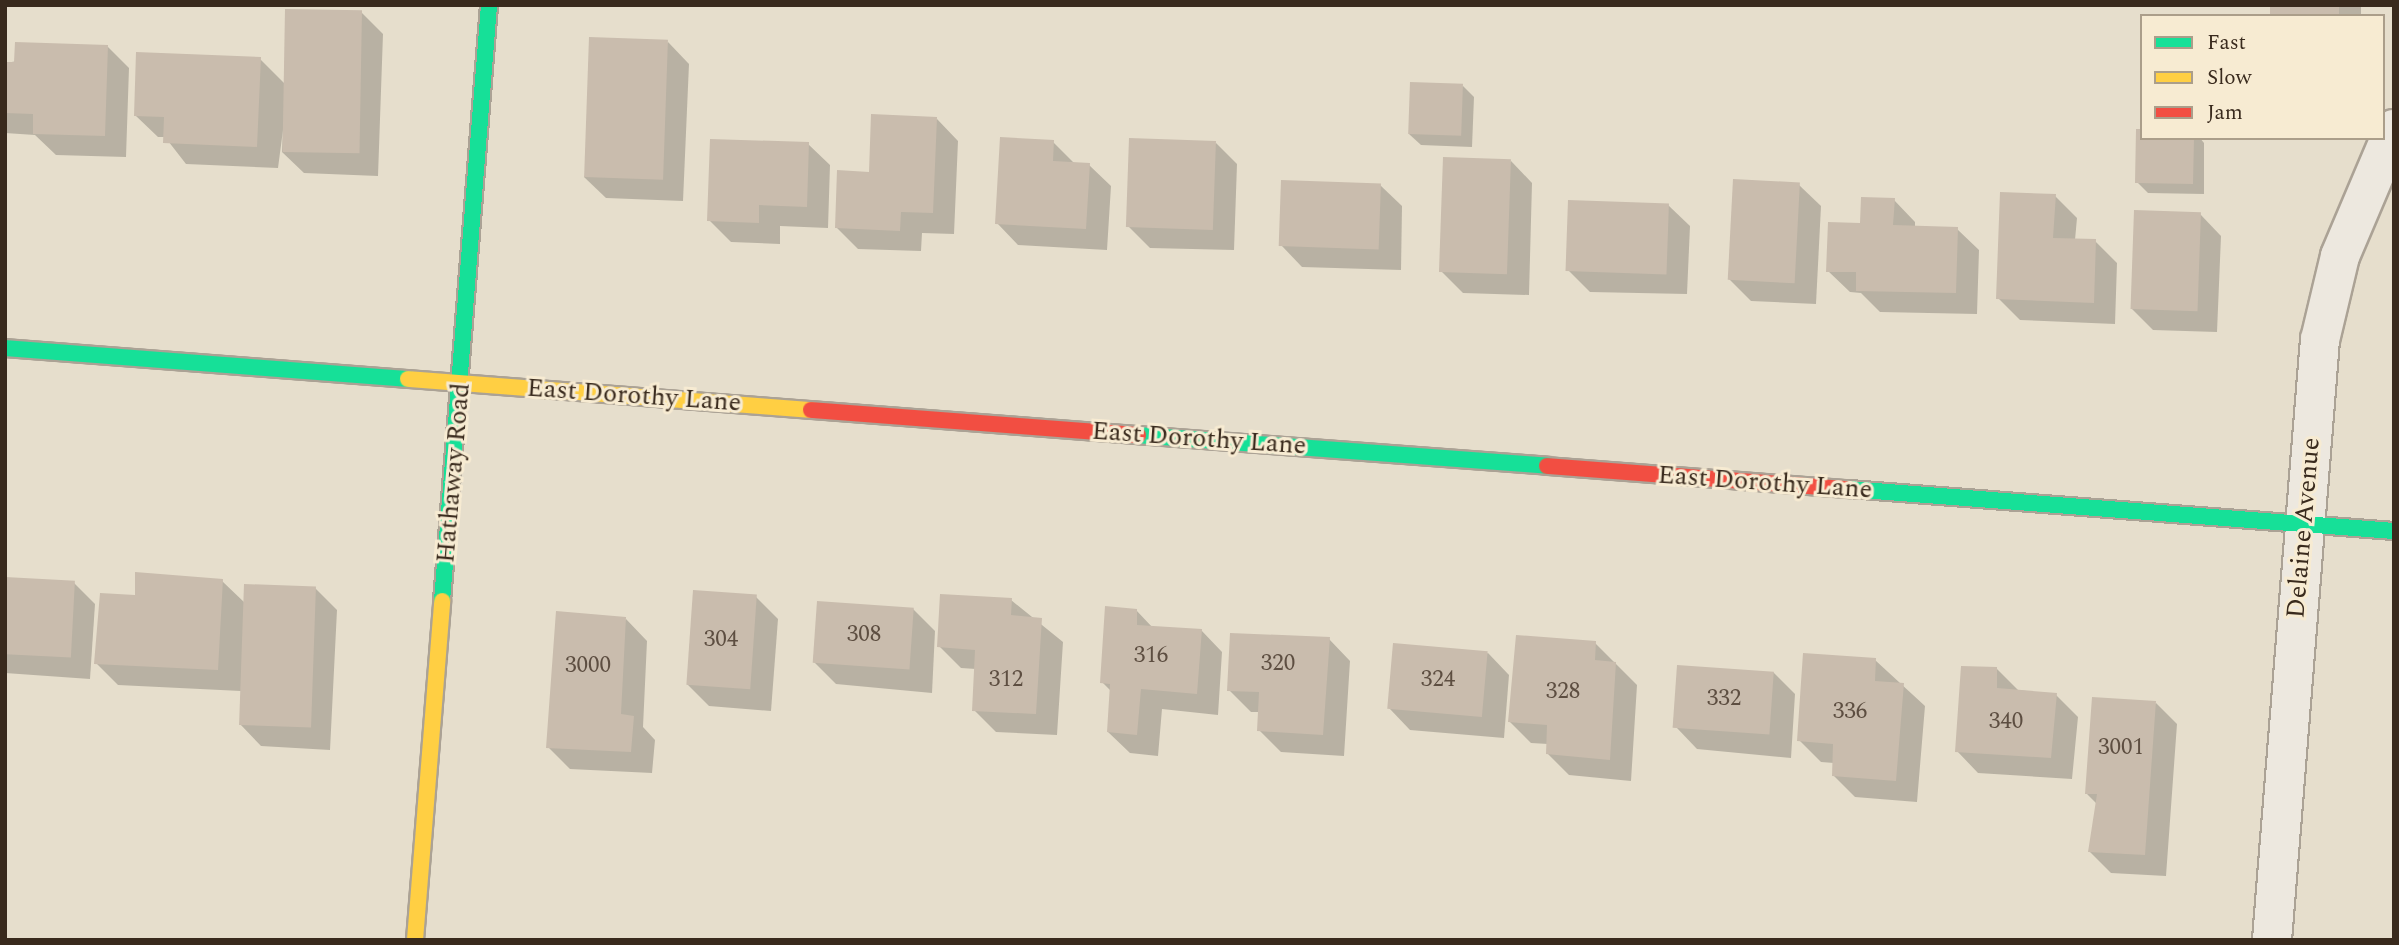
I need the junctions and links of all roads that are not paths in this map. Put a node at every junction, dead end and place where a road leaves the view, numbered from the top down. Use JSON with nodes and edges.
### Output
{"nodes":[{"id":1,"x":489,"y":5,"type":"edge"},
{"id":2,"x":2394,"y":129,"type":"edge"},
{"id":3,"x":5,"y":348,"type":"edge"},
{"id":4,"x":461,"y":383,"type":"junction"},
{"id":5,"x":2304,"y":524,"type":"junction"},
{"id":6,"x":2394,"y":531,"type":"edge"},
{"id":7,"x":415,"y":940,"type":"edge"},
{"id":8,"x":2272,"y":940,"type":"edge"}],
"edges":[{"from":1,"to":4,"type":"main road","name":"Hathaway Road"},
{"from":2,"to":5,"type":"street","name":"Delaine Avenue"},
{"from":3,"to":4,"type":"main road","name":"East Dorothy Lane"},
{"from":4,"to":5,"type":"main road","name":"East Dorothy Lane"},
{"from":4,"to":7,"type":"main road","name":"Hathaway Road"},
{"from":5,"to":6,"type":"main road","name":"East Dorothy Lane"},
{"from":5,"to":8,"type":"street","name":"Delaine Avenue"}]}
